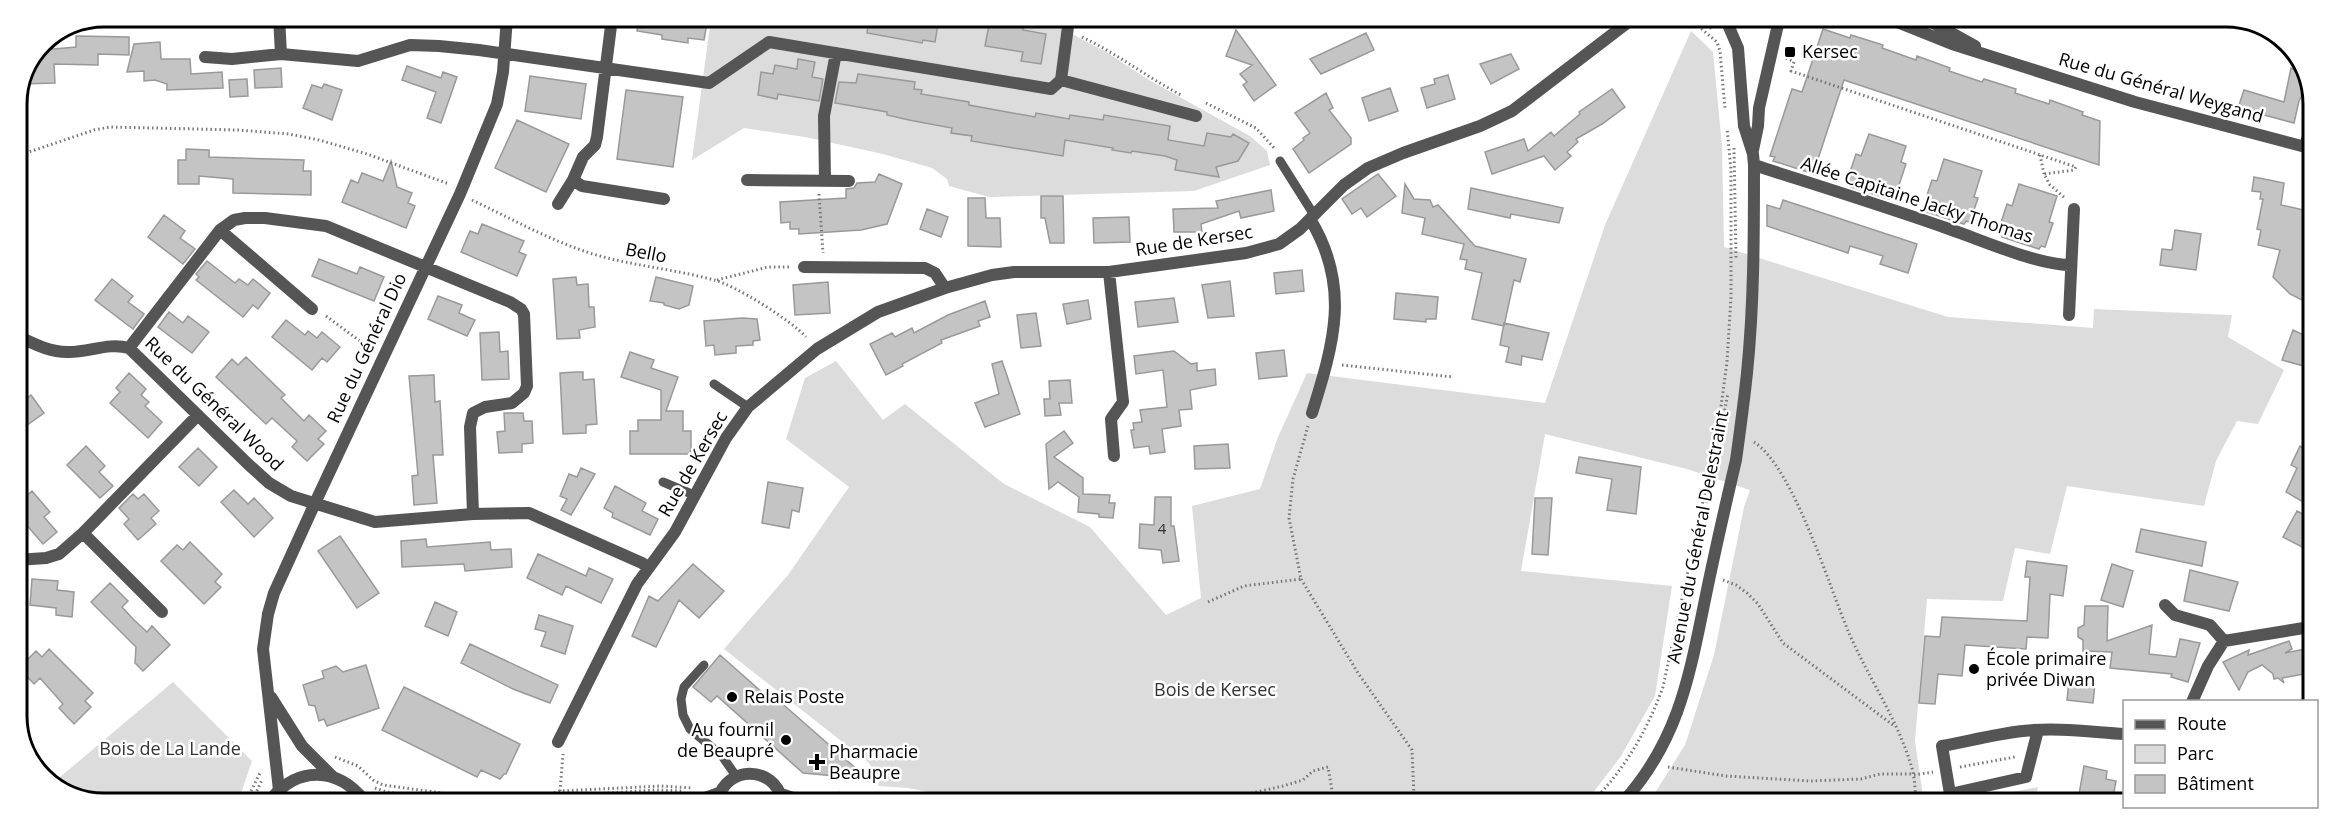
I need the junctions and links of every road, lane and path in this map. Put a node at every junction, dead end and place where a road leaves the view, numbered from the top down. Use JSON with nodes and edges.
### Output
{"nodes":[{"id":1,"x":280,"y":27,"type":"edge"},
{"id":2,"x":506,"y":27,"type":"edge"},
{"id":3,"x":611,"y":27,"type":"edge"},
{"id":4,"x":1069,"y":27,"type":"edge"},
{"id":5,"x":1072,"y":27,"type":"edge"},
{"id":6,"x":1622,"y":27,"type":"edge"},
{"id":7,"x":1699,"y":27,"type":"edge"},
{"id":8,"x":1709,"y":27,"type":"edge"},
{"id":9,"x":1729,"y":27,"type":"edge"},
{"id":10,"x":1777,"y":27,"type":"edge"},
{"id":11,"x":1910,"y":27,"type":"edge"},
{"id":12,"x":1941,"y":27,"type":"edge"},
{"id":13,"x":1717,"y":33,"type":"dead end"},
{"id":14,"x":504,"y":53,"type":"junction"},
{"id":15,"x":836,"y":53,"type":"junction"},
{"id":16,"x":1786,"y":53,"type":"dead end"},
{"id":17,"x":281,"y":54,"type":"junction"},
{"id":18,"x":205,"y":57,"type":"dead end"},
{"id":19,"x":2000,"y":59,"type":"junction"},
{"id":20,"x":605,"y":68,"type":"junction"},
{"id":21,"x":1061,"y":80,"type":"junction"},
{"id":22,"x":1190,"y":98,"type":"dead end"},
{"id":23,"x":1197,"y":100,"type":"dead end"},
{"id":24,"x":1726,"y":113,"type":"dead end"},
{"id":25,"x":1196,"y":116,"type":"dead end"},
{"id":26,"x":1727,"y":125,"type":"dead end"},
{"id":27,"x":1732,"y":127,"type":"dead end"},
{"id":28,"x":2303,"y":146,"type":"edge"},
{"id":29,"x":27,"y":153,"type":"edge"},
{"id":30,"x":2040,"y":155,"type":"junction"},
{"id":31,"x":1753,"y":160,"type":"junction"},
{"id":32,"x":1280,"y":161,"type":"joint"},
{"id":33,"x":2044,"y":174,"type":"junction"},
{"id":34,"x":573,"y":180,"type":"junction"},
{"id":35,"x":747,"y":180,"type":"dead end"},
{"id":36,"x":821,"y":181,"type":"junction"},
{"id":37,"x":849,"y":181,"type":"dead end"},
{"id":38,"x":461,"y":192,"type":"junction"},
{"id":39,"x":664,"y":199,"type":"dead end"},
{"id":40,"x":558,"y":204,"type":"dead end"},
{"id":41,"x":2074,"y":208,"type":"joint"},
{"id":42,"x":1312,"y":217,"type":"junction"},
{"id":43,"x":220,"y":230,"type":"junction"},
{"id":44,"x":2071,"y":265,"type":"junction"},
{"id":45,"x":425,"y":267,"type":"junction"},
{"id":46,"x":804,"y":267,"type":"joint"},
{"id":47,"x":825,"y":267,"type":"junction"},
{"id":48,"x":1109,"y":272,"type":"junction"},
{"id":49,"x":717,"y":280,"type":"junction"},
{"id":50,"x":945,"y":288,"type":"junction"},
{"id":51,"x":312,"y":309,"type":"joint"},
{"id":52,"x":2069,"y":315,"type":"dead end"},
{"id":53,"x":27,"y":341,"type":"edge"},
{"id":54,"x":129,"y":348,"type":"junction"},
{"id":55,"x":817,"y":349,"type":"junction"},
{"id":56,"x":383,"y":358,"type":"junction"},
{"id":57,"x":1328,"y":363,"type":"junction"},
{"id":58,"x":1453,"y":377,"type":"dead end"},
{"id":59,"x":714,"y":384,"type":"dead end"},
{"id":60,"x":748,"y":407,"type":"junction"},
{"id":61,"x":1312,"y":412,"type":"joint"},
{"id":62,"x":198,"y":415,"type":"junction"},
{"id":63,"x":1739,"y":434,"type":"junction"},
{"id":64,"x":1114,"y":456,"type":"dead end"},
{"id":65,"x":663,"y":482,"type":"dead end"},
{"id":66,"x":694,"y":495,"type":"junction"},
{"id":67,"x":315,"y":503,"type":"junction"},
{"id":68,"x":473,"y":514,"type":"junction"},
{"id":69,"x":83,"y":533,"type":"junction"},
{"id":70,"x":1698,"y":550,"type":"dead end"},
{"id":71,"x":27,"y":559,"type":"edge"},
{"id":72,"x":647,"y":567,"type":"junction"},
{"id":73,"x":1301,"y":579,"type":"junction"},
{"id":74,"x":1721,"y":580,"type":"dead end"},
{"id":75,"x":1208,"y":602,"type":"dead end"},
{"id":76,"x":2165,"y":605,"type":"dead end"},
{"id":77,"x":162,"y":612,"type":"dead end"},
{"id":78,"x":2303,"y":628,"type":"edge"},
{"id":79,"x":2224,"y":640,"type":"junction"},
{"id":80,"x":704,"y":665,"type":"dead end"},
{"id":81,"x":268,"y":693,"type":"junction"},
{"id":82,"x":2193,"y":700,"type":"edge"},
{"id":83,"x":1897,"y":730,"type":"junction"},
{"id":84,"x":2038,"y":730,"type":"junction"},
{"id":85,"x":2123,"y":734,"type":"edge"},
{"id":86,"x":558,"y":742,"type":"joint"},
{"id":87,"x":2024,"y":755,"type":"dead end"},
{"id":88,"x":332,"y":756,"type":"dead end"},
{"id":89,"x":263,"y":761,"type":"dead end"},
{"id":90,"x":1668,"y":768,"type":"dead end"},
{"id":91,"x":1952,"y":769,"type":"dead end"},
{"id":92,"x":1914,"y":774,"type":"junction"},
{"id":93,"x":1922,"y":775,"type":"dead end"},
{"id":94,"x":736,"y":776,"type":"junction"},
{"id":95,"x":333,"y":777,"type":"junction"},
{"id":96,"x":1616,"y":788,"type":"dead end"},
{"id":97,"x":560,"y":791,"type":"junction"},
{"id":98,"x":683,"y":791,"type":"dead end"},
{"id":99,"x":251,"y":793,"type":"edge"},
{"id":100,"x":275,"y":793,"type":"edge"},
{"id":101,"x":277,"y":793,"type":"edge"},
{"id":102,"x":357,"y":793,"type":"edge"},
{"id":103,"x":435,"y":793,"type":"edge"},
{"id":104,"x":554,"y":793,"type":"edge"},
{"id":105,"x":610,"y":793,"type":"edge"},
{"id":106,"x":707,"y":793,"type":"edge"},
{"id":107,"x":721,"y":793,"type":"edge"},
{"id":108,"x":780,"y":793,"type":"edge"},
{"id":109,"x":837,"y":793,"type":"edge"},
{"id":110,"x":855,"y":793,"type":"edge"},
{"id":111,"x":1252,"y":793,"type":"edge"},
{"id":112,"x":1332,"y":793,"type":"edge"},
{"id":113,"x":1414,"y":793,"type":"edge"},
{"id":114,"x":1601,"y":793,"type":"edge"},
{"id":115,"x":1611,"y":793,"type":"edge"},
{"id":116,"x":1631,"y":793,"type":"edge"},
{"id":117,"x":1915,"y":793,"type":"edge"},
{"id":118,"x":1950,"y":793,"type":"edge"},
{"id":119,"x":1954,"y":793,"type":"edge"}],
"edges":[{"from":1,"to":17,"type":"street"},
{"from":2,"to":14,"type":"street","name":"Rue du Général Dio"},
{"from":3,"to":20,"type":"street"},
{"from":4,"to":21,"type":"street"},
{"from":5,"to":22,"type":"path"},
{"from":6,"to":42,"type":"street","name":"Rue de Kersec"},
{"from":7,"to":24,"type":"path"},
{"from":8,"to":13,"type":"path"},
{"from":9,"to":31,"type":"street","name":"Avenue du Général Delestraint"},
{"from":10,"to":31,"type":"street","name":"Avenue du Général Delestraint"},
{"from":11,"to":19,"type":"street","name":"Rue du Général Weygand"},
{"from":12,"to":19,"type":"street","name":"Rue du Général Weygand"},
{"from":14,"to":17,"type":"street"},
{"from":14,"to":20,"type":"street"},
{"from":14,"to":38,"type":"street","name":"Rue du Général Dio"},
{"from":15,"to":20,"type":"street"},
{"from":15,"to":21,"type":"street"},
{"from":15,"to":36,"type":"street"},
{"from":16,"to":30,"type":"path"},
{"from":17,"to":18,"type":"street"},
{"from":19,"to":28,"type":"street","name":"Rue du Général Weygand"},
{"from":20,"to":34,"type":"street"},
{"from":21,"to":25,"type":"street"},
{"from":23,"to":32,"type":"path"},
{"from":26,"to":114,"type":"path"},
{"from":27,"to":70,"type":"path"},
{"from":29,"to":38,"type":"path","name":"Bello"},
{"from":30,"to":33,"type":"path"},
{"from":30,"to":33,"type":"path"},
{"from":31,"to":44,"type":"street","name":"Allée Capitaine Jacky Thomas"},
{"from":31,"to":63,"type":"street","name":"Avenue du Général Delestraint"},
{"from":32,"to":42,"type":"lane"},
{"from":33,"to":41,"type":"path"},
{"from":34,"to":39,"type":"street"},
{"from":34,"to":40,"type":"street"},
{"from":35,"to":36,"type":"street"},
{"from":36,"to":37,"type":"street"},
{"from":36,"to":47,"type":"path"},
{"from":38,"to":45,"type":"street","name":"Rue du Général Dio"},
{"from":38,"to":49,"type":"path","name":"Bello"},
{"from":41,"to":44,"type":"street"},
{"from":42,"to":48,"type":"street","name":"Rue de Kersec"},
{"from":42,"to":57,"type":"street"},
{"from":43,"to":45,"type":"street"},
{"from":43,"to":51,"type":"street"},
{"from":43,"to":54,"type":"street"},
{"from":44,"to":52,"type":"street"},
{"from":45,"to":56,"type":"street","name":"Rue du Général Dio"},
{"from":45,"to":68,"type":"street"},
{"from":46,"to":47,"type":"street"},
{"from":46,"to":49,"type":"path"},
{"from":47,"to":50,"type":"street"},
{"from":48,"to":50,"type":"street","name":"Rue de Kersec"},
{"from":48,"to":64,"type":"street"},
{"from":49,"to":55,"type":"path","name":"Bello"},
{"from":50,"to":55,"type":"street","name":"Rue de Kersec"},
{"from":51,"to":56,"type":"path"},
{"from":53,"to":54,"type":"street","name":"Rue du Général Wood"},
{"from":54,"to":62,"type":"street","name":"Rue du Général Wood"},
{"from":55,"to":60,"type":"street","name":"Rue de Kersec"},
{"from":56,"to":67,"type":"street","name":"Rue du Général Dio"},
{"from":57,"to":58,"type":"path"},
{"from":57,"to":61,"type":"street"},
{"from":59,"to":60,"type":"lane"},
{"from":60,"to":66,"type":"street","name":"Rue de Kersec"},
{"from":61,"to":73,"type":"path"},
{"from":62,"to":67,"type":"street","name":"Rue du Général Wood"},
{"from":62,"to":69,"type":"street"},
{"from":63,"to":83,"type":"path"},
{"from":63,"to":116,"type":"street","name":"Avenue du Général Delestraint"},
{"from":65,"to":66,"type":"lane"},
{"from":66,"to":72,"type":"street","name":"Rue de Kersec"},
{"from":67,"to":68,"type":"street","name":"Rue du Général Wood"},
{"from":67,"to":81,"type":"street","name":"Rue du Général Dio"},
{"from":68,"to":72,"type":"street","name":"Rue du Général Wood"},
{"from":69,"to":71,"type":"street"},
{"from":69,"to":77,"type":"street"},
{"from":72,"to":86,"type":"street","name":"Rue de Kersec"},
{"from":73,"to":75,"type":"path"},
{"from":73,"to":113,"type":"path"},
{"from":74,"to":83,"type":"path"},
{"from":76,"to":79,"type":"street"},
{"from":78,"to":79,"type":"street"},
{"from":79,"to":82,"type":"street"},
{"from":80,"to":94,"type":"lane"},
{"from":81,"to":95,"type":"street","name":"Rue du Général Dio"},
{"from":81,"to":100,"type":"street","name":"Rue du Général Dio"},
{"from":83,"to":92,"type":"path"},
{"from":84,"to":85,"type":"street"},
{"from":84,"to":118,"type":"street"},
{"from":84,"to":119,"type":"street"},
{"from":86,"to":97,"type":"path"},
{"from":87,"to":91,"type":"path"},
{"from":88,"to":103,"type":"path"},
{"from":89,"to":99,"type":"path"},
{"from":90,"to":92,"type":"path"},
{"from":92,"to":93,"type":"path"},
{"from":92,"to":117,"type":"path"},
{"from":94,"to":107,"type":"street"},
{"from":94,"to":108,"type":"street"},
{"from":95,"to":101,"type":"street"},
{"from":95,"to":102,"type":"street","name":"Rue du Général Dio"},
{"from":96,"to":115,"type":"path"},
{"from":97,"to":104,"type":"path"},
{"from":97,"to":106,"type":"path"},
{"from":98,"to":105,"type":"path"},
{"from":109,"to":110,"type":"path"},
{"from":111,"to":112,"type":"path"}]}
